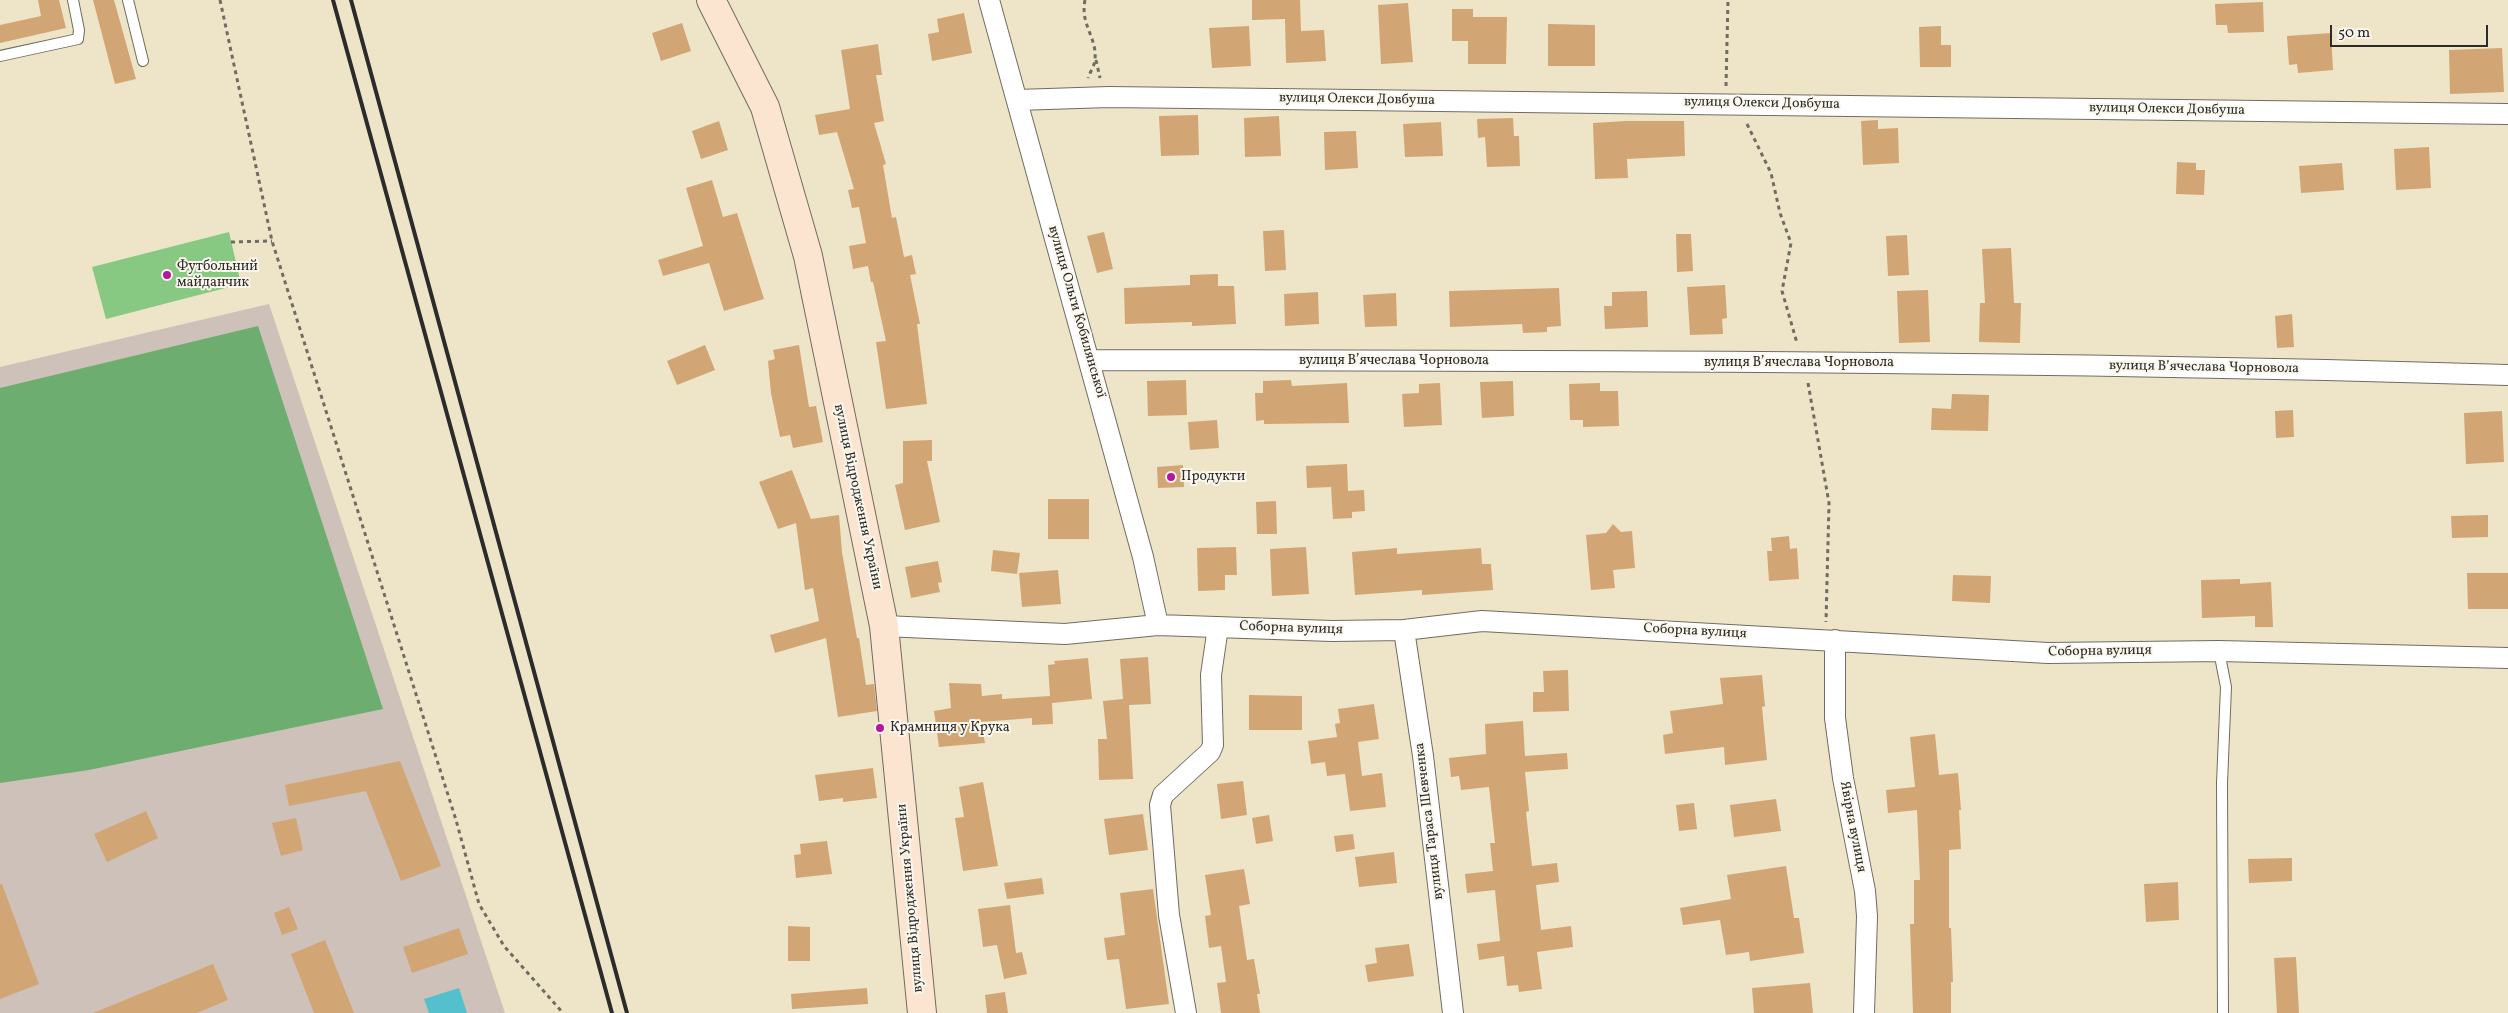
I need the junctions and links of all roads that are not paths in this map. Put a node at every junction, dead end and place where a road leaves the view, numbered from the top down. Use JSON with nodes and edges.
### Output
{"nodes":[{"id":1,"x":72,"y":0,"type":"edge"},
{"id":2,"x":128,"y":0,"type":"edge"},
{"id":3,"x":711,"y":0,"type":"edge"},
{"id":4,"x":989,"y":0,"type":"edge"},
{"id":5,"x":0,"y":56,"type":"edge"},
{"id":6,"x":144,"y":61,"type":"dead end"},
{"id":7,"x":1017,"y":100,"type":"junction"},
{"id":8,"x":2508,"y":114,"type":"edge"},
{"id":9,"x":1090,"y":360,"type":"junction"},
{"id":10,"x":2508,"y":375,"type":"edge"},
{"id":11,"x":1158,"y":625,"type":"junction"},
{"id":12,"x":884,"y":626,"type":"junction"},
{"id":13,"x":1218,"y":627,"type":"junction"},
{"id":14,"x":1404,"y":630,"type":"junction"},
{"id":15,"x":1830,"y":640,"type":"junction"},
{"id":16,"x":2219,"y":651,"type":"junction"},
{"id":17,"x":2508,"y":658,"type":"edge"},
{"id":18,"x":922,"y":1013,"type":"edge"},
{"id":19,"x":1186,"y":1013,"type":"edge"},
{"id":20,"x":1453,"y":1013,"type":"edge"},
{"id":21,"x":1864,"y":1013,"type":"edge"},
{"id":22,"x":2223,"y":1013,"type":"edge"}],
"edges":[{"from":1,"to":5,"type":"lane"},
{"from":2,"to":6,"type":"lane"},
{"from":3,"to":12,"type":"street","name":"вулиця Відродження України"},
{"from":4,"to":7,"type":"street","name":"вулиця Ольги Кобилянської"},
{"from":7,"to":8,"type":"street","name":"вулиця Олекси Довбуша"},
{"from":7,"to":9,"type":"street","name":"вулиця Ольги Кобилянської"},
{"from":9,"to":10,"type":"street","name":"вулиця Вʼячеслава Чорновола"},
{"from":9,"to":11,"type":"street","name":"вулиця Ольги Кобилянської"},
{"from":11,"to":12,"type":"street","name":"Соборна вулиця"},
{"from":11,"to":13,"type":"street","name":"Соборна вулиця"},
{"from":12,"to":18,"type":"street","name":"вулиця Відродження України"},
{"from":13,"to":14,"type":"street","name":"Соборна вулиця"},
{"from":13,"to":19,"type":"street"},
{"from":14,"to":15,"type":"street","name":"Соборна вулиця"},
{"from":14,"to":20,"type":"street","name":"вулиця Тараса Шевченка"},
{"from":15,"to":16,"type":"street","name":"Соборна вулиця"},
{"from":15,"to":21,"type":"street","name":"Явірна вулиця"},
{"from":16,"to":17,"type":"street","name":"Соборна вулиця"},
{"from":16,"to":22,"type":"lane"}]}
